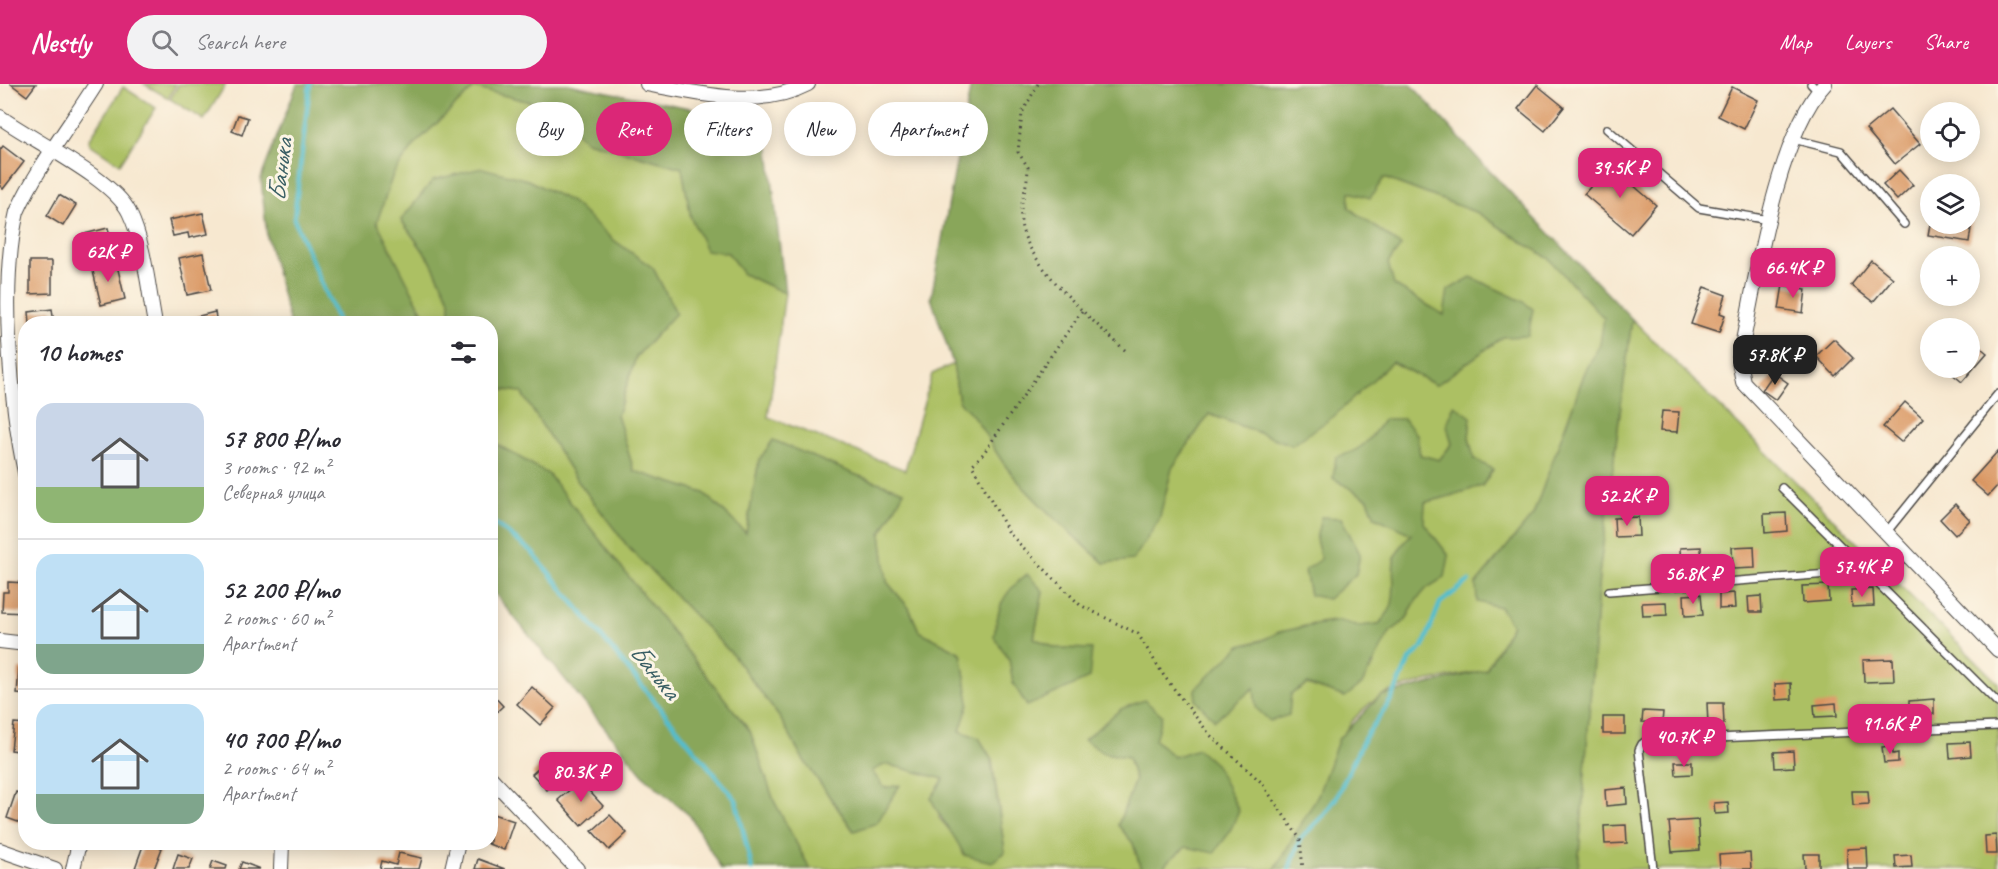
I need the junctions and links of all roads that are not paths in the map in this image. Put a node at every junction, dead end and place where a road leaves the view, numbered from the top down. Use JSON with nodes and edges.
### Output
{"nodes":[{"id":1,"x":96,"y":84,"type":"edge"},
{"id":2,"x":646,"y":84,"type":"edge"},
{"id":3,"x":808,"y":84,"type":"edge"},
{"id":4,"x":1818,"y":86,"type":"edge"},
{"id":5,"x":0,"y":117,"type":"edge"},
{"id":6,"x":1607,"y":129,"type":"dead end"},
{"id":7,"x":1792,"y":139,"type":"junction"},
{"id":8,"x":54,"y":152,"type":"junction"},
{"id":9,"x":1769,"y":220,"type":"junction"},
{"id":10,"x":1904,"y":224,"type":"dead end"},
{"id":11,"x":153,"y":316,"type":"edge"},
{"id":12,"x":1998,"y":394,"type":"edge"},
{"id":13,"x":18,"y":426,"type":"edge"},
{"id":14,"x":1782,"y":488,"type":"dead end"},
{"id":15,"x":1886,"y":534,"type":"junction"},
{"id":16,"x":1867,"y":571,"type":"junction"},
{"id":17,"x":1609,"y":591,"type":"dead end"},
{"id":18,"x":0,"y":641,"type":"edge"},
{"id":19,"x":18,"y":643,"type":"edge"},
{"id":20,"x":1998,"y":650,"type":"edge"},
{"id":21,"x":1998,"y":703,"type":"edge"},
{"id":22,"x":1998,"y":726,"type":"edge"},
{"id":23,"x":498,"y":785,"type":"edge"},
{"id":24,"x":0,"y":850,"type":"edge"},
{"id":25,"x":77,"y":850,"type":"edge"},
{"id":26,"x":282,"y":850,"type":"edge"},
{"id":27,"x":456,"y":850,"type":"edge"},
{"id":28,"x":55,"y":869,"type":"edge"},
{"id":29,"x":73,"y":869,"type":"edge"},
{"id":30,"x":281,"y":869,"type":"edge"},
{"id":31,"x":452,"y":869,"type":"edge"},
{"id":32,"x":577,"y":869,"type":"edge"},
{"id":33,"x":1653,"y":869,"type":"edge"}],
"edges":[{"from":1,"to":8,"type":"street"},
{"from":2,"to":3,"type":"street"},
{"from":4,"to":7,"type":"street"},
{"from":5,"to":8,"type":"street"},
{"from":6,"to":9,"type":"lane"},
{"from":7,"to":9,"type":"street"},
{"from":7,"to":10,"type":"lane"},
{"from":8,"to":11,"type":"street"},
{"from":8,"to":13,"type":"street"},
{"from":9,"to":15,"type":"street"},
{"from":12,"to":15,"type":"lane"},
{"from":14,"to":16,"type":"lane"},
{"from":15,"to":20,"type":"street"},
{"from":16,"to":17,"type":"lane"},
{"from":16,"to":21,"type":"lane"},
{"from":18,"to":19,"type":"street"},
{"from":22,"to":33,"type":"lane"},
{"from":23,"to":32,"type":"street"},
{"from":24,"to":28,"type":"street"},
{"from":25,"to":29,"type":"street"},
{"from":26,"to":30,"type":"street"},
{"from":27,"to":31,"type":"street"}]}
